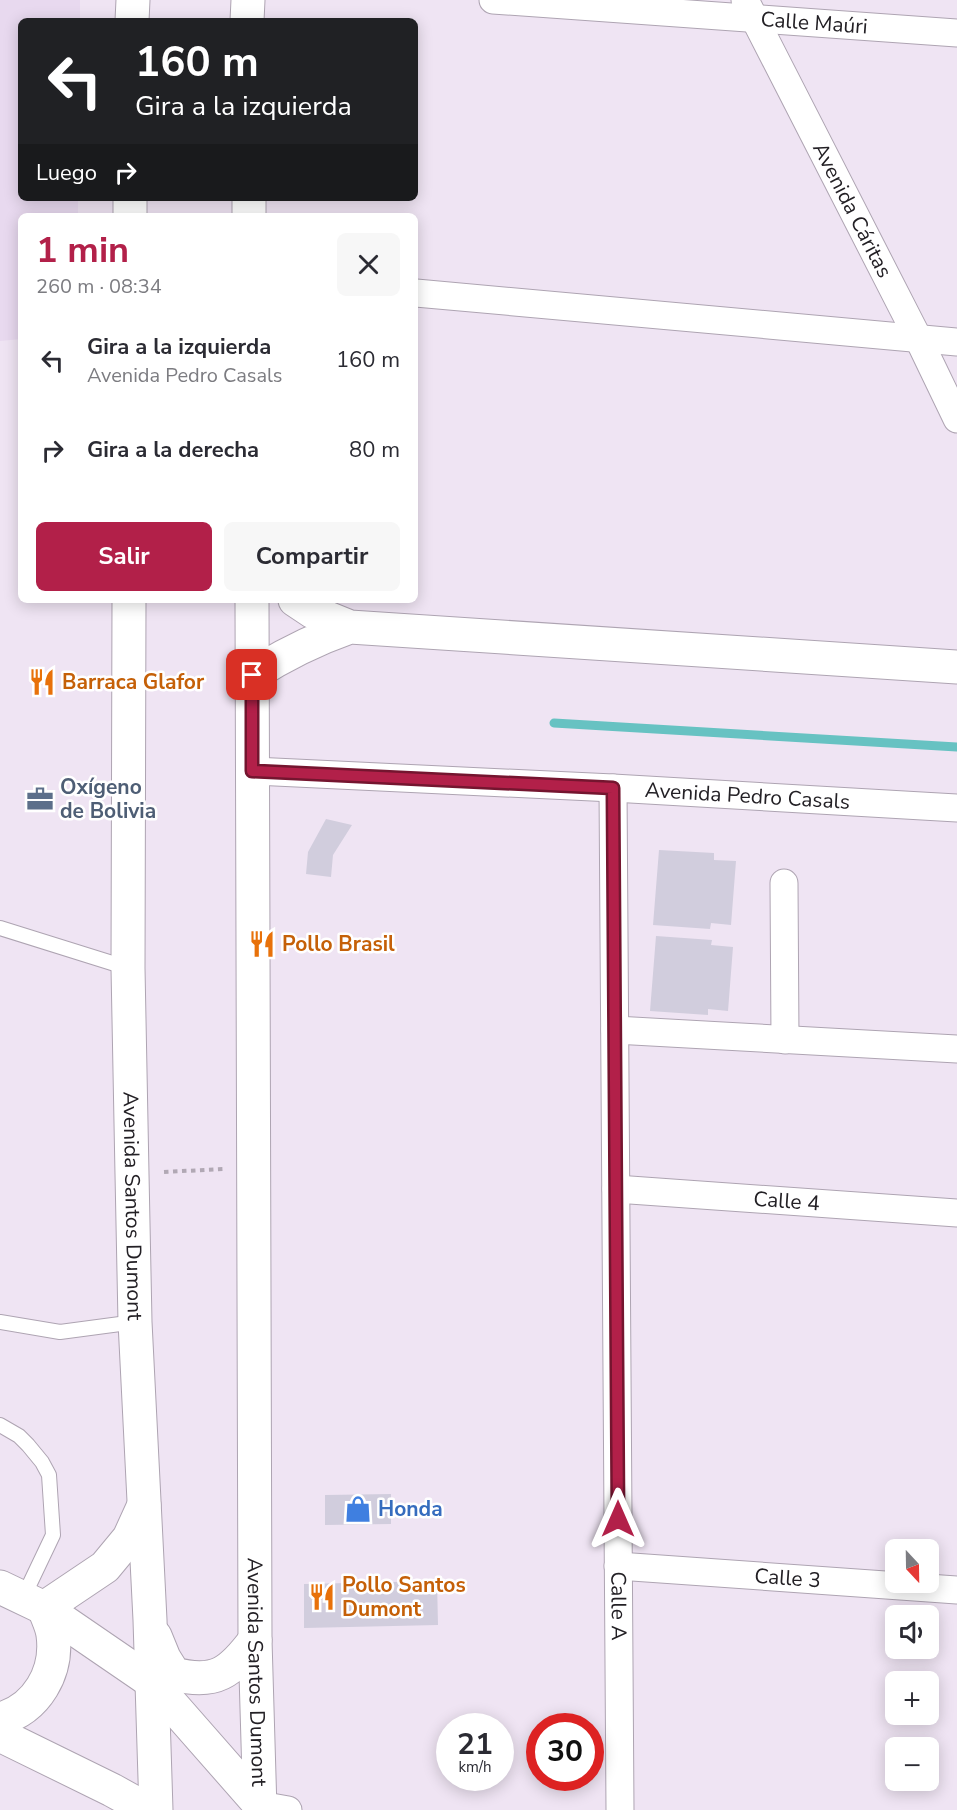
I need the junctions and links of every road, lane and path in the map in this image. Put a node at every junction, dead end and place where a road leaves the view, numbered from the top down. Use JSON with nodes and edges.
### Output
{"nodes":[{"id":1,"x":133,"y":0,"type":"edge"},
{"id":2,"x":248,"y":0,"type":"edge"},
{"id":3,"x":493,"y":0,"type":"edge"},
{"id":4,"x":749,"y":9,"type":"edge"},
{"id":5,"x":132,"y":18,"type":"edge"},
{"id":6,"x":247,"y":18,"type":"edge"},
{"id":7,"x":957,"y":33,"type":"edge"},
{"id":8,"x":418,"y":292,"type":"edge"},
{"id":9,"x":919,"y":340,"type":"junction"},
{"id":10,"x":957,"y":342,"type":"edge"},
{"id":11,"x":957,"y":419,"type":"edge"},
{"id":12,"x":129,"y":603,"type":"edge"},
{"id":13,"x":252,"y":603,"type":"edge"},
{"id":14,"x":300,"y":603,"type":"edge"},
{"id":15,"x":350,"y":627,"type":"junction"},
{"id":16,"x":957,"y":667,"type":"edge"},
{"id":17,"x":252,"y":675,"type":"junction"},
{"id":18,"x":252,"y":771,"type":"junction"},
{"id":19,"x":613,"y":788,"type":"junction"},
{"id":20,"x":957,"y":808,"type":"edge"},
{"id":21,"x":784,"y":883,"type":"dead end"},
{"id":22,"x":0,"y":928,"type":"edge"},
{"id":23,"x":128,"y":968,"type":"junction"},
{"id":24,"x":615,"y":1030,"type":"junction"},
{"id":25,"x":785,"y":1040,"type":"junction"},
{"id":26,"x":957,"y":1049,"type":"edge"},
{"id":27,"x":215,"y":1169,"type":"dead end"},
{"id":28,"x":165,"y":1172,"type":"dead end"},
{"id":29,"x":616,"y":1189,"type":"junction"},
{"id":30,"x":957,"y":1213,"type":"edge"},
{"id":31,"x":0,"y":1322,"type":"edge"},
{"id":32,"x":135,"y":1323,"type":"junction"},
{"id":33,"x":0,"y":1425,"type":"edge"},
{"id":34,"x":145,"y":1504,"type":"junction"},
{"id":35,"x":618,"y":1566,"type":"junction"},
{"id":36,"x":957,"y":1590,"type":"edge"},
{"id":37,"x":22,"y":1598,"type":"edge"},
{"id":38,"x":255,"y":1640,"type":"junction"},
{"id":39,"x":163,"y":1678,"type":"junction"},
{"id":40,"x":0,"y":1719,"type":"edge"},
{"id":41,"x":0,"y":1736,"type":"edge"},
{"id":42,"x":270,"y":1808,"type":"edge"},
{"id":43,"x":148,"y":1810,"type":"edge"},
{"id":44,"x":156,"y":1810,"type":"edge"},
{"id":45,"x":620,"y":1810,"type":"edge"}],
"edges":[{"from":1,"to":5,"type":"main road"},
{"from":2,"to":6,"type":"main road"},
{"from":3,"to":4,"type":"street","name":"Calle Maúri"},
{"from":4,"to":7,"type":"street","name":"Calle Maúri"},
{"from":4,"to":9,"type":"street","name":"Avenida Cáritas"},
{"from":8,"to":9,"type":"street"},
{"from":9,"to":10,"type":"street"},
{"from":9,"to":11,"type":"street","name":"Avenida Cáritas"},
{"from":12,"to":23,"type":"main road","name":"Avenida Santos Dumont"},
{"from":13,"to":17,"type":"main road","name":"Avenida Santos Dumont"},
{"from":14,"to":15,"type":"main road"},
{"from":15,"to":16,"type":"main road"},
{"from":15,"to":17,"type":"main road"},
{"from":17,"to":18,"type":"main road","name":"Avenida Santos Dumont"},
{"from":18,"to":19,"type":"street","name":"Avenida Pedro Casals"},
{"from":18,"to":38,"type":"main road","name":"Avenida Santos Dumont"},
{"from":19,"to":20,"type":"street","name":"Avenida Pedro Casals"},
{"from":19,"to":24,"type":"street","name":"Calle A"},
{"from":21,"to":25,"type":"street"},
{"from":22,"to":23,"type":"lane"},
{"from":23,"to":32,"type":"main road","name":"Avenida Santos Dumont"},
{"from":24,"to":25,"type":"street"},
{"from":24,"to":29,"type":"street","name":"Calle A"},
{"from":25,"to":26,"type":"street"},
{"from":27,"to":28,"type":"path"},
{"from":29,"to":30,"type":"street","name":"Calle 4"},
{"from":29,"to":35,"type":"street","name":"Calle A"},
{"from":31,"to":32,"type":"lane"},
{"from":32,"to":34,"type":"main road","name":"Avenida Santos Dumont"},
{"from":33,"to":37,"type":"lane"},
{"from":34,"to":37,"type":"main road"},
{"from":34,"to":39,"type":"main road","name":"Avenida Santos Dumont"},
{"from":35,"to":36,"type":"street","name":"Calle 3"},
{"from":35,"to":45,"type":"street","name":"Calle A"},
{"from":37,"to":39,"type":"main road"},
{"from":37,"to":40,"type":"main road"},
{"from":38,"to":39,"type":"main road"},
{"from":38,"to":42,"type":"main road","name":"Avenida Santos Dumont"},
{"from":39,"to":42,"type":"main road"},
{"from":39,"to":44,"type":"main road","name":"Avenida Santos Dumont"},
{"from":41,"to":43,"type":"main road"}]}
